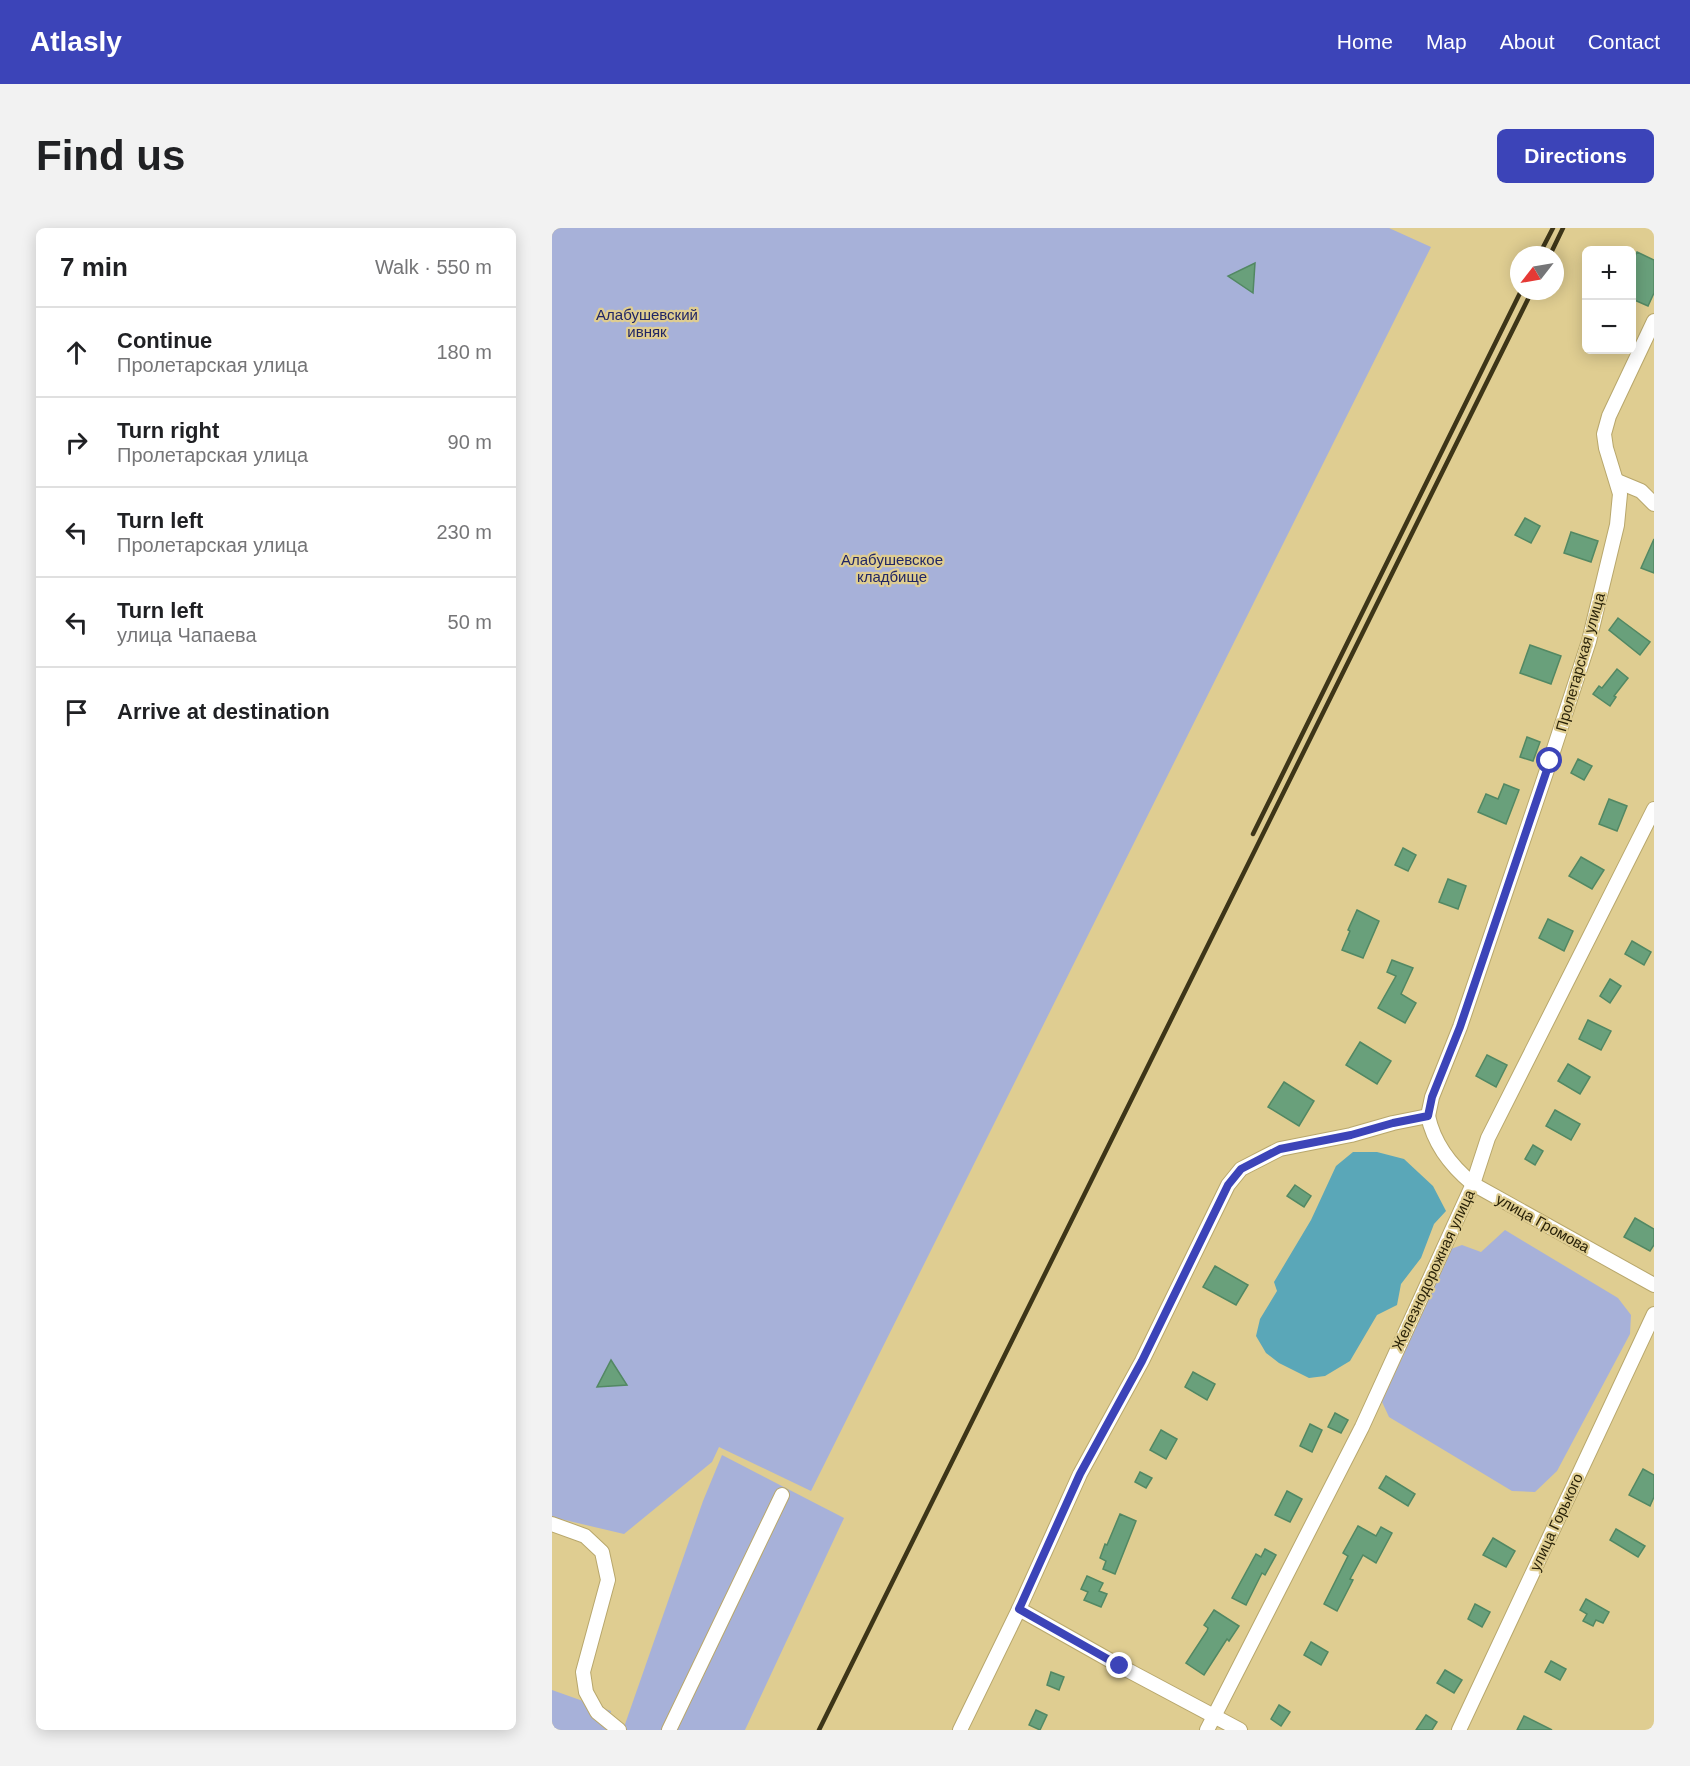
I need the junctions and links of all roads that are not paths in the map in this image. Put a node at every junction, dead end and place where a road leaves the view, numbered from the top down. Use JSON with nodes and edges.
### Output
{"nodes":[{"id":1,"x":1654,"y":321,"type":"edge"},
{"id":2,"x":1617,"y":481,"type":"junction"},
{"id":3,"x":1654,"y":504,"type":"edge"},
{"id":4,"x":1654,"y":809,"type":"edge"},
{"id":5,"x":1428,"y":1116,"type":"junction"},
{"id":6,"x":1473,"y":1184,"type":"junction"},
{"id":7,"x":1654,"y":1285,"type":"edge"},
{"id":8,"x":1654,"y":1314,"type":"edge"},
{"id":9,"x":782,"y":1495,"type":"dead end"},
{"id":10,"x":552,"y":1524,"type":"edge"},
{"id":11,"x":1019,"y":1609,"type":"junction"},
{"id":12,"x":1215,"y":1715,"type":"junction"},
{"id":13,"x":619,"y":1730,"type":"edge"},
{"id":14,"x":669,"y":1730,"type":"edge"},
{"id":15,"x":960,"y":1730,"type":"edge"},
{"id":16,"x":1207,"y":1730,"type":"edge"},
{"id":17,"x":1240,"y":1730,"type":"edge"},
{"id":18,"x":1459,"y":1730,"type":"edge"}],
"edges":[{"from":1,"to":2,"type":"street","name":"Пролетарская улица"},
{"from":2,"to":3,"type":"street"},
{"from":2,"to":5,"type":"street","name":"Пролетарская улица"},
{"from":4,"to":6,"type":"street","name":"Железнодорожная улица"},
{"from":5,"to":6,"type":"street","name":"улица Громова"},
{"from":5,"to":11,"type":"street"},
{"from":6,"to":7,"type":"street","name":"улица Громова"},
{"from":6,"to":12,"type":"street","name":"Железнодорожная улица"},
{"from":8,"to":18,"type":"street","name":"улица Горького"},
{"from":9,"to":14,"type":"street"},
{"from":10,"to":13,"type":"street"},
{"from":11,"to":12,"type":"street"},
{"from":11,"to":15,"type":"street"},
{"from":12,"to":16,"type":"street","name":"Железнодорожная улица"},
{"from":12,"to":17,"type":"street"}]}
